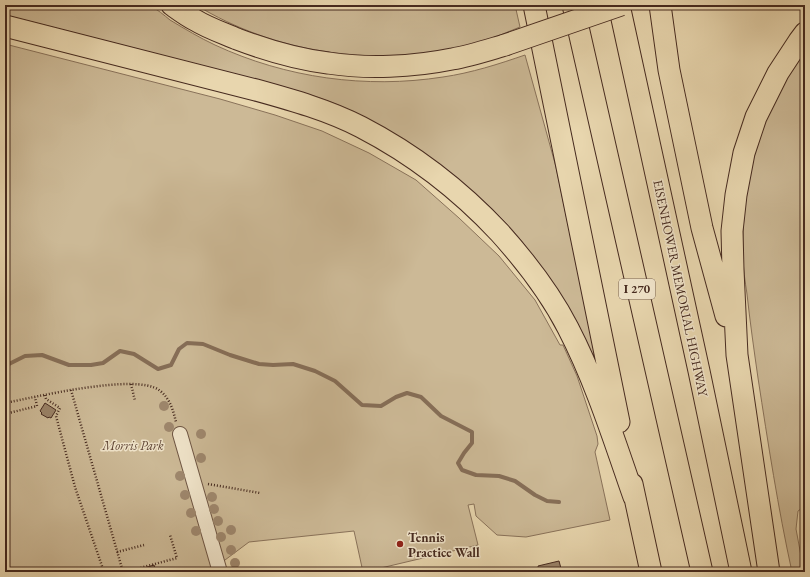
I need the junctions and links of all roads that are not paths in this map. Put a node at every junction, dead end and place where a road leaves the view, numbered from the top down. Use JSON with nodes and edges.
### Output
{"nodes":[{"id":1,"x":172,"y":5,"type":"edge"},
{"id":2,"x":534,"y":5,"type":"edge"},
{"id":3,"x":572,"y":5,"type":"edge"},
{"id":4,"x":620,"y":5,"type":"edge"},
{"id":5,"x":660,"y":5,"type":"edge"},
{"id":6,"x":5,"y":26,"type":"edge"},
{"id":7,"x":805,"y":33,"type":"edge"},
{"id":8,"x":737,"y":355,"type":"junction"},
{"id":9,"x":180,"y":434,"type":"road end"},
{"id":10,"x":634,"y":497,"type":"junction"},
{"id":11,"x":220,"y":572,"type":"edge"},
{"id":12,"x":651,"y":572,"type":"edge"},
{"id":13,"x":702,"y":572,"type":"edge"},
{"id":14,"x":741,"y":572,"type":"edge"},
{"id":15,"x":769,"y":572,"type":"edge"}],
"edges":[{"from":1,"to":4,"type":"highway","bridge":true},
{"from":2,"to":10,"type":"highway"},
{"from":3,"to":13,"type":"highway","number":"I 270"},
{"from":4,"to":14,"type":"highway","name":"EISENHOWER MEMORIAL HIGHWAY"},
{"from":5,"to":8,"type":"highway"},
{"from":6,"to":10,"type":"highway"},
{"from":7,"to":8,"type":"highway"},
{"from":8,"to":15,"type":"highway"},
{"from":9,"to":11,"type":"lane"},
{"from":10,"to":12,"type":"highway"}]}
